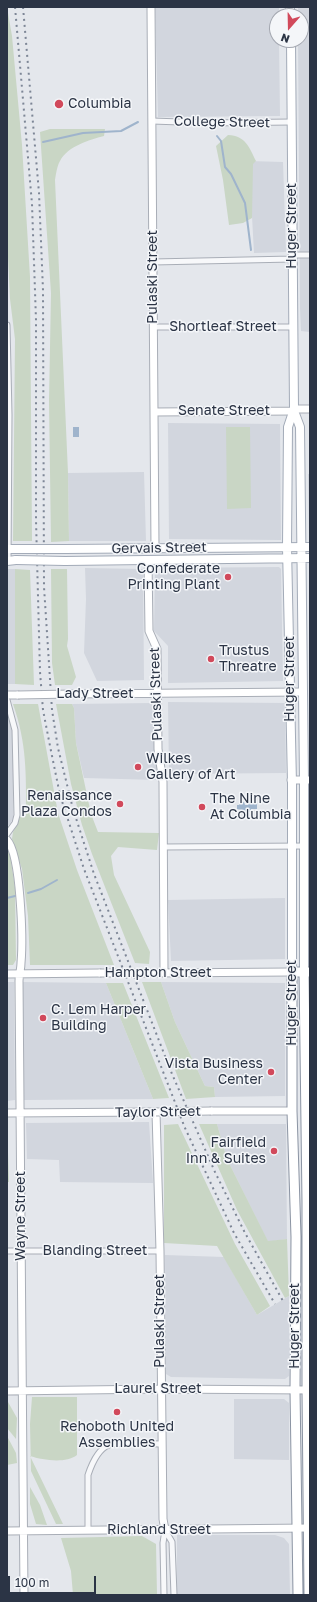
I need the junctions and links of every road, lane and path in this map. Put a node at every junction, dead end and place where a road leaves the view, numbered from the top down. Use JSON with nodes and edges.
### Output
{"nodes":[{"id":1,"x":152,"y":7,"type":"edge"},
{"id":2,"x":291,"y":48,"type":"edge"},
{"id":3,"x":152,"y":121,"type":"junction"},
{"id":4,"x":291,"y":122,"type":"junction"},
{"id":5,"x":310,"y":255,"type":"edge"},
{"id":6,"x":292,"y":257,"type":"junction"},
{"id":7,"x":153,"y":262,"type":"junction"},
{"id":8,"x":7,"y":325,"type":"edge"},
{"id":9,"x":153,"y":327,"type":"junction"},
{"id":10,"x":293,"y":327,"type":"junction"},
{"id":11,"x":310,"y":409,"type":"edge"},
{"id":12,"x":294,"y":410,"type":"junction"},
{"id":13,"x":154,"y":412,"type":"junction"},
{"id":14,"x":287,"y":547,"type":"junction"},
{"id":15,"x":301,"y":547,"type":"junction"},
{"id":16,"x":310,"y":547,"type":"edge"},
{"id":17,"x":155,"y":548,"type":"junction"},
{"id":18,"x":10,"y":549,"type":"edge"},
{"id":19,"x":288,"y":558,"type":"junction"},
{"id":20,"x":310,"y":558,"type":"edge"},
{"id":21,"x":301,"y":559,"type":"junction"},
{"id":22,"x":126,"y":560,"type":"junction"},
{"id":23,"x":148,"y":560,"type":"junction"},
{"id":24,"x":10,"y":561,"type":"edge"},
{"id":25,"x":289,"y":692,"type":"junction"},
{"id":26,"x":303,"y":692,"type":"junction"},
{"id":27,"x":157,"y":694,"type":"junction"},
{"id":28,"x":7,"y":695,"type":"edge"},
{"id":29,"x":7,"y":700,"type":"edge"},
{"id":30,"x":291,"y":780,"type":"junction"},
{"id":31,"x":307,"y":780,"type":"edge"},
{"id":32,"x":7,"y":834,"type":"edge"},
{"id":33,"x":7,"y":840,"type":"edge"},
{"id":34,"x":291,"y":846,"type":"junction"},
{"id":35,"x":304,"y":846,"type":"junction"},
{"id":36,"x":164,"y":847,"type":"junction"},
{"id":37,"x":292,"y":972,"type":"junction"},
{"id":38,"x":307,"y":972,"type":"edge"},
{"id":39,"x":164,"y":973,"type":"junction"},
{"id":40,"x":7,"y":974,"type":"edge"},
{"id":41,"x":19,"y":974,"type":"junction"},
{"id":42,"x":292,"y":1111,"type":"junction"},
{"id":43,"x":308,"y":1111,"type":"edge"},
{"id":44,"x":156,"y":1112,"type":"junction"},
{"id":45,"x":7,"y":1113,"type":"edge"},
{"id":46,"x":21,"y":1113,"type":"junction"},
{"id":47,"x":7,"y":1251,"type":"edge"},
{"id":48,"x":21,"y":1251,"type":"junction"},
{"id":49,"x":160,"y":1251,"type":"junction"},
{"id":50,"x":160,"y":1389,"type":"junction"},
{"id":51,"x":22,"y":1390,"type":"junction"},
{"id":52,"x":295,"y":1390,"type":"junction"},
{"id":53,"x":308,"y":1390,"type":"edge"},
{"id":54,"x":7,"y":1391,"type":"edge"},
{"id":55,"x":162,"y":1444,"type":"junction"},
{"id":56,"x":310,"y":1528,"type":"edge"},
{"id":57,"x":297,"y":1529,"type":"junction"},
{"id":58,"x":23,"y":1530,"type":"junction"},
{"id":59,"x":88,"y":1530,"type":"junction"},
{"id":60,"x":165,"y":1530,"type":"junction"},
{"id":61,"x":7,"y":1531,"type":"edge"},
{"id":62,"x":24,"y":1595,"type":"edge"},
{"id":63,"x":164,"y":1595,"type":"edge"},
{"id":64,"x":174,"y":1595,"type":"edge"},
{"id":65,"x":298,"y":1595,"type":"edge"},
{"id":66,"x":309,"y":1595,"type":"edge"}],
"edges":[{"from":1,"to":3,"type":"street","name":"Pulaski Street"},
{"from":2,"to":4,"type":"main road","name":"Huger Street"},
{"from":3,"to":4,"type":"street","name":"College Street"},
{"from":3,"to":7,"type":"street","name":"Pulaski Street"},
{"from":4,"to":6,"type":"main road","name":"Huger Street"},
{"from":5,"to":6,"type":"street"},
{"from":6,"to":7,"type":"street"},
{"from":6,"to":10,"type":"main road","name":"Huger Street"},
{"from":7,"to":9,"type":"street","name":"Pulaski Street"},
{"from":8,"to":18,"type":"street"},
{"from":9,"to":10,"type":"street","name":"Shortleaf Street"},
{"from":9,"to":13,"type":"street","name":"Pulaski Street"},
{"from":10,"to":12,"type":"main road","name":"Huger Street"},
{"from":11,"to":12,"type":"street","name":"Senate Street"},
{"from":12,"to":13,"type":"street","name":"Senate Street"},
{"from":12,"to":14,"type":"main road","name":"Huger Street"},
{"from":12,"to":15,"type":"main road","name":"Huger Street"},
{"from":13,"to":17,"type":"street","name":"Pulaski Street"},
{"from":14,"to":15,"type":"main road","name":"Gervais Street"},
{"from":14,"to":17,"type":"main road","name":"Gervais Street"},
{"from":14,"to":19,"type":"main road","name":"Huger Street"},
{"from":15,"to":16,"type":"main road","name":"Gervais Street"},
{"from":15,"to":21,"type":"main road","name":"Huger Street"},
{"from":17,"to":18,"type":"main road","name":"Gervais Street","bridge":true},
{"from":17,"to":22,"type":"main road"},
{"from":18,"to":24,"type":"street"},
{"from":19,"to":21,"type":"main road","name":"Gervais Street"},
{"from":19,"to":23,"type":"main road","name":"Gervais Street"},
{"from":19,"to":25,"type":"main road","name":"Huger Street"},
{"from":20,"to":21,"type":"main road","name":"Gervais Street"},
{"from":21,"to":26,"type":"main road","name":"Huger Street"},
{"from":22,"to":23,"type":"main road","name":"Gervais Street"},
{"from":22,"to":24,"type":"main road","name":"Gervais Street","bridge":true},
{"from":23,"to":27,"type":"street","name":"Pulaski Street"},
{"from":25,"to":26,"type":"street","name":"Lady Street"},
{"from":25,"to":27,"type":"street","name":"Lady Street"},
{"from":25,"to":30,"type":"main road","name":"Huger Street"},
{"from":26,"to":31,"type":"main road","name":"Huger Street"},
{"from":27,"to":28,"type":"street","name":"Lady Street","bridge":true},
{"from":27,"to":36,"type":"street","name":"Pulaski Street"},
{"from":29,"to":32,"type":"street"},
{"from":30,"to":31,"type":"street"},
{"from":30,"to":34,"type":"main road","name":"Huger Street"},
{"from":31,"to":35,"type":"main road","name":"Huger Street"},
{"from":33,"to":41,"type":"street","name":"Wayne Street"},
{"from":34,"to":35,"type":"street"},
{"from":34,"to":36,"type":"street"},
{"from":34,"to":37,"type":"main road","name":"Huger Street"},
{"from":35,"to":38,"type":"main road","name":"Huger Street"},
{"from":36,"to":39,"type":"street","name":"Pulaski Street"},
{"from":37,"to":38,"type":"highway","name":"Hampton Street"},
{"from":37,"to":39,"type":"street","name":"Hampton Street"},
{"from":37,"to":42,"type":"highway","name":"Huger Street"},
{"from":38,"to":43,"type":"highway","name":"Huger Street"},
{"from":39,"to":41,"type":"street","name":"Hampton Street","bridge":true},
{"from":40,"to":41,"type":"street","name":"Hampton Street"},
{"from":41,"to":46,"type":"street","name":"Wayne Street"},
{"from":42,"to":43,"type":"highway","name":"Taylor Street"},
{"from":42,"to":44,"type":"street","name":"Taylor Street","bridge":true},
{"from":42,"to":52,"type":"highway","name":"Huger Street"},
{"from":43,"to":53,"type":"highway","name":"Huger Street"},
{"from":44,"to":46,"type":"street","name":"Taylor Street"},
{"from":44,"to":49,"type":"street","name":"Pulaski Street"},
{"from":45,"to":46,"type":"street","name":"Taylor Street"},
{"from":46,"to":48,"type":"street","name":"Wayne Street"},
{"from":47,"to":48,"type":"street","name":"Blanding Street"},
{"from":48,"to":49,"type":"street","name":"Blanding Street"},
{"from":48,"to":51,"type":"street","name":"Wayne Street"},
{"from":49,"to":50,"type":"street","name":"Pulaski Street"},
{"from":50,"to":51,"type":"street","name":"Laurel Street"},
{"from":50,"to":52,"type":"street","name":"Laurel Street"},
{"from":50,"to":55,"type":"street","name":"Pulaski Street"},
{"from":51,"to":54,"type":"street","name":"Laurel Street"},
{"from":51,"to":58,"type":"street","name":"Wayne Street"},
{"from":52,"to":53,"type":"street","name":"Laurel Street"},
{"from":52,"to":57,"type":"highway","name":"Huger Street"},
{"from":53,"to":56,"type":"highway","name":"Huger Street"},
{"from":55,"to":59,"type":"street"},
{"from":55,"to":60,"type":"street","name":"Pulaski Street"},
{"from":56,"to":57,"type":"street","name":"Richland Street"},
{"from":56,"to":66,"type":"highway","name":"Huger Street"},
{"from":57,"to":60,"type":"street","name":"Richland Street"},
{"from":57,"to":65,"type":"highway","name":"Huger Street"},
{"from":58,"to":59,"type":"street","name":"Richland Street"},
{"from":58,"to":61,"type":"street","name":"Richland Street"},
{"from":58,"to":62,"type":"street","name":"Wayne Street"},
{"from":59,"to":60,"type":"street","name":"Richland Street"},
{"from":60,"to":63,"type":"street","name":"Pulaski Street"},
{"from":60,"to":64,"type":"street","name":"Pulaski Street"}]}
